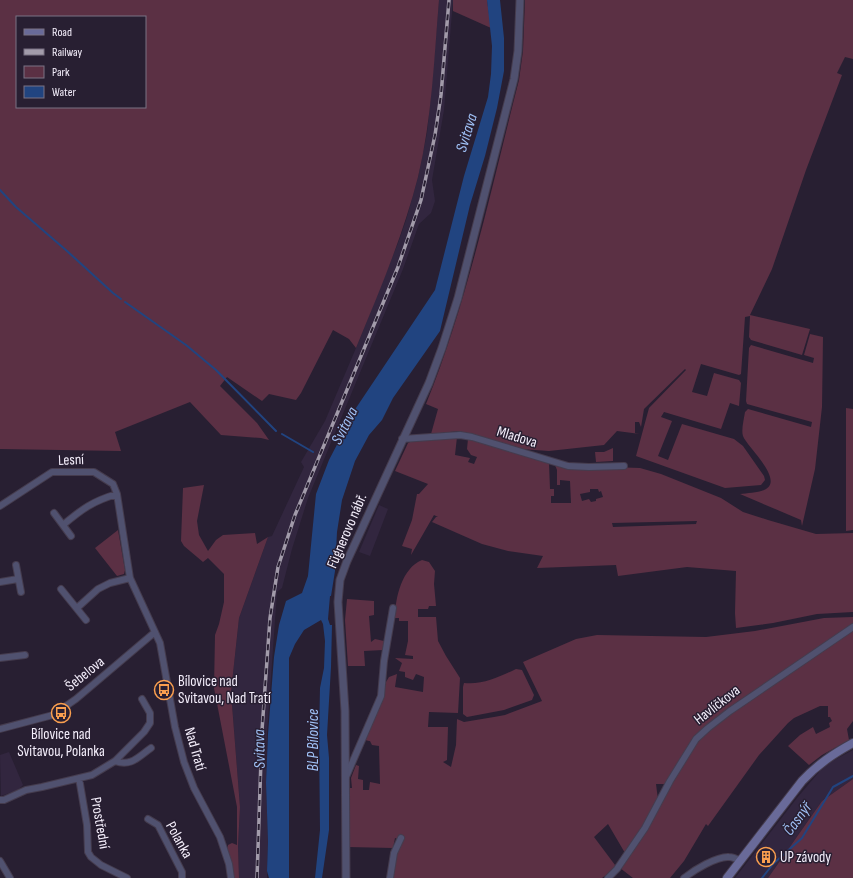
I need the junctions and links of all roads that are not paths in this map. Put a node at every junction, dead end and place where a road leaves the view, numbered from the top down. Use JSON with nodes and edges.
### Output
{"nodes":[{"id":1,"x":520,"y":0,"type":"edge"},
{"id":2,"x":402,"y":439,"type":"junction"},
{"id":3,"x":624,"y":466,"type":"dead end"},
{"id":4,"x":117,"y":494,"type":"junction"},
{"id":5,"x":0,"y":506,"type":"edge"},
{"id":6,"x":54,"y":513,"type":"dead end"},
{"id":7,"x":63,"y":525,"type":"junction"},
{"id":8,"x":71,"y":536,"type":"dead end"},
{"id":9,"x":16,"y":565,"type":"dead end"},
{"id":10,"x":130,"y":578,"type":"junction"},
{"id":11,"x":18,"y":579,"type":"junction"},
{"id":12,"x":0,"y":582,"type":"edge"},
{"id":13,"x":61,"y":589,"type":"dead end"},
{"id":14,"x":21,"y":592,"type":"dead end"},
{"id":15,"x":77,"y":608,"type":"junction"},
{"id":16,"x":393,"y":608,"type":"dead end"},
{"id":17,"x":86,"y":620,"type":"dead end"},
{"id":18,"x":853,"y":627,"type":"edge"},
{"id":19,"x":155,"y":632,"type":"junction"},
{"id":20,"x":25,"y":655,"type":"dead end"},
{"id":21,"x":0,"y":658,"type":"edge"},
{"id":22,"x":142,"y":699,"type":"dead end"},
{"id":23,"x":0,"y":729,"type":"edge"},
{"id":24,"x":853,"y":743,"type":"edge"},
{"id":25,"x":151,"y":748,"type":"dead end"},
{"id":26,"x":115,"y":761,"type":"junction"},
{"id":27,"x":346,"y":777,"type":"junction"},
{"id":28,"x":79,"y":778,"type":"junction"},
{"id":29,"x":0,"y":800,"type":"edge"},
{"id":30,"x":148,"y":819,"type":"dead end"},
{"id":31,"x":401,"y":838,"type":"dead end"},
{"id":32,"x":0,"y":861,"type":"edge"},
{"id":33,"x":741,"y":861,"type":"junction"},
{"id":34,"x":10,"y":878,"type":"edge"},
{"id":35,"x":127,"y":878,"type":"edge"},
{"id":36,"x":182,"y":878,"type":"edge"},
{"id":37,"x":231,"y":878,"type":"edge"},
{"id":38,"x":346,"y":878,"type":"edge"},
{"id":39,"x":390,"y":878,"type":"edge"},
{"id":40,"x":608,"y":878,"type":"edge"},
{"id":41,"x":684,"y":878,"type":"edge"},
{"id":42,"x":728,"y":878,"type":"edge"}],
"edges":[{"from":1,"to":2,"type":"street","name":"Fügnerovo nábř."},
{"from":2,"to":3,"type":"street","name":"Mladova"},
{"from":2,"to":27,"type":"street","name":"Fügnerovo nábř."},
{"from":4,"to":5,"type":"street","name":"Lesní"},
{"from":4,"to":7,"type":"street"},
{"from":4,"to":10,"type":"street","name":"Nad Tratí"},
{"from":6,"to":7,"type":"street"},
{"from":7,"to":8,"type":"street"},
{"from":9,"to":11,"type":"street"},
{"from":10,"to":15,"type":"street"},
{"from":10,"to":19,"type":"street","name":"Nad Tratí"},
{"from":11,"to":12,"type":"street"},
{"from":11,"to":14,"type":"street"},
{"from":13,"to":15,"type":"street"},
{"from":15,"to":17,"type":"street"},
{"from":16,"to":27,"type":"street","name":"Fügnerovo nábř."},
{"from":18,"to":40,"type":"street","name":"Havlíčkova"},
{"from":19,"to":23,"type":"street","name":"Šebelova"},
{"from":19,"to":37,"type":"street","name":"Nad Tratí"},
{"from":20,"to":21,"type":"street"},
{"from":22,"to":26,"type":"street"},
{"from":24,"to":33,"type":"main road"},
{"from":25,"to":26,"type":"street"},
{"from":26,"to":28,"type":"street"},
{"from":27,"to":38,"type":"street","name":"Fügnerovo nábř."},
{"from":28,"to":29,"type":"street"},
{"from":28,"to":35,"type":"street","name":"Prostřední"},
{"from":30,"to":36,"type":"street","name":"Polanka"},
{"from":31,"to":39,"type":"street"},
{"from":32,"to":34,"type":"street"},
{"from":33,"to":41,"type":"street"},
{"from":33,"to":42,"type":"main road"}]}
